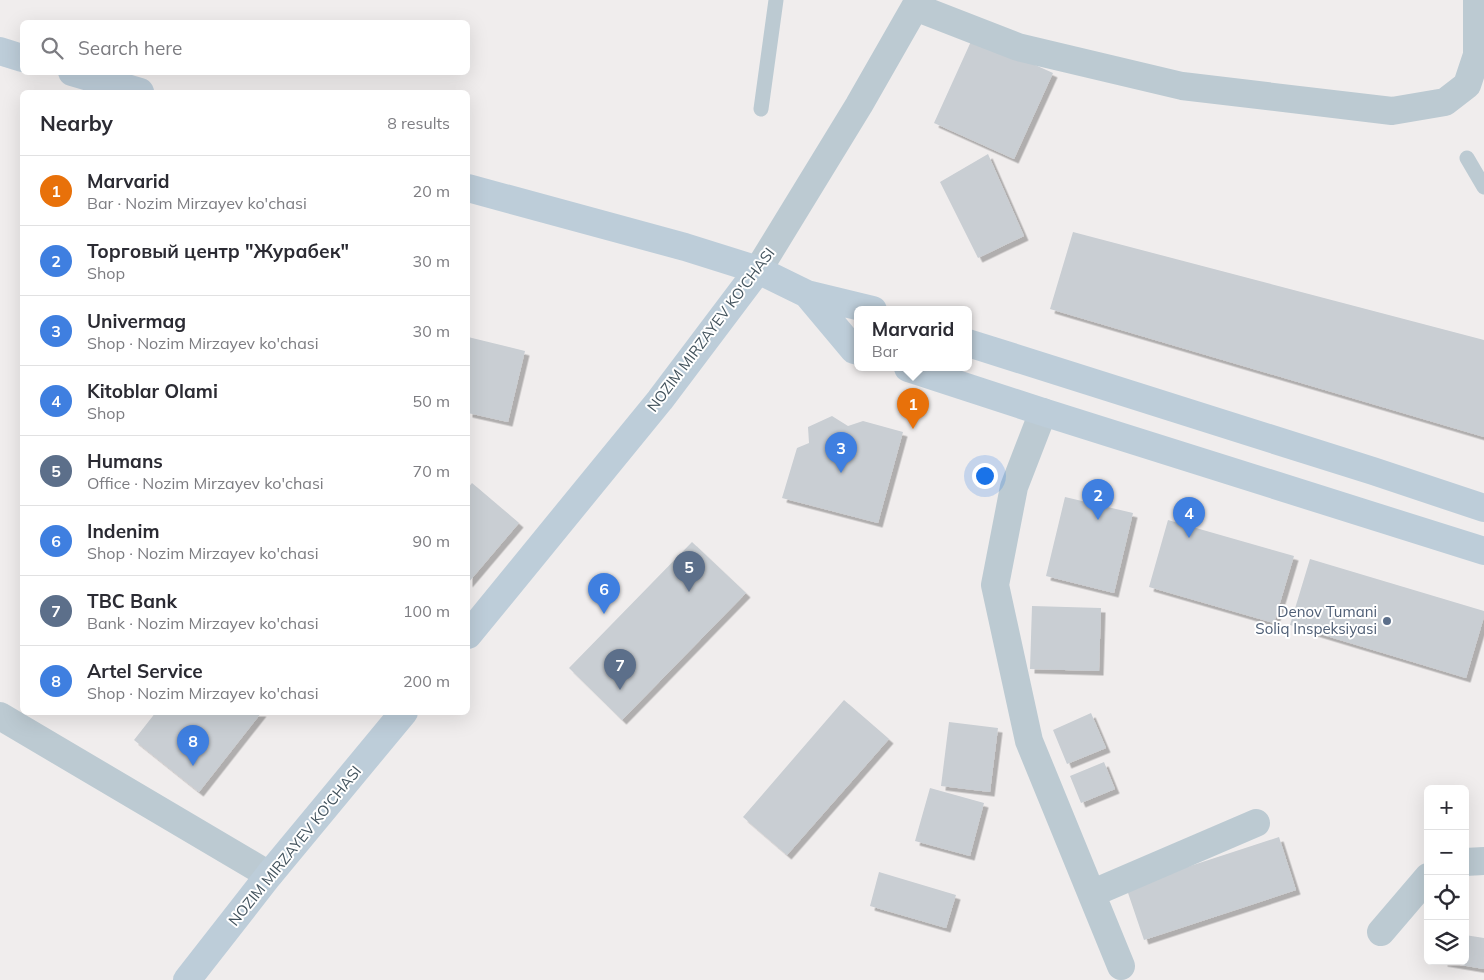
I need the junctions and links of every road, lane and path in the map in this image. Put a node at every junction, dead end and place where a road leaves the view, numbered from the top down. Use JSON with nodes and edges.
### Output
{"nodes":[{"id":1,"x":776,"y":0,"type":"edge"},
{"id":2,"x":1477,"y":0,"type":"edge"},
{"id":3,"x":917,"y":3,"type":"edge"},
{"id":4,"x":0,"y":51,"type":"edge"},
{"id":5,"x":20,"y":57,"type":"edge"},
{"id":6,"x":82,"y":75,"type":"edge"},
{"id":7,"x":133,"y":90,"type":"edge"},
{"id":8,"x":761,"y":109,"type":"dead end"},
{"id":9,"x":1467,"y":158,"type":"dead end"},
{"id":10,"x":1484,"y":187,"type":"edge"},
{"id":11,"x":470,"y":189,"type":"edge"},
{"id":12,"x":758,"y":270,"type":"junction"},
{"id":13,"x":808,"y":294,"type":"junction"},
{"id":14,"x":857,"y":306,"type":"edge"},
{"id":15,"x":972,"y":344,"type":"edge"},
{"id":16,"x":854,"y":350,"type":"edge"},
{"id":17,"x":917,"y":371,"type":"edge"},
{"id":18,"x":1043,"y":412,"type":"junction"},
{"id":19,"x":1373,"y":472,"type":"junction"},
{"id":20,"x":1484,"y":508,"type":"edge"},
{"id":21,"x":1360,"y":512,"type":"junction"},
{"id":22,"x":1484,"y":551,"type":"edge"},
{"id":23,"x":470,"y":633,"type":"edge"},
{"id":24,"x":401,"y":715,"type":"edge"},
{"id":25,"x":0,"y":716,"type":"edge"},
{"id":26,"x":1256,"y":823,"type":"dead end"},
{"id":27,"x":1484,"y":861,"type":"edge"},
{"id":28,"x":1469,"y":862,"type":"edge"},
{"id":29,"x":268,"y":875,"type":"junction"},
{"id":30,"x":1424,"y":882,"type":"edge"},
{"id":31,"x":1092,"y":893,"type":"junction"},
{"id":32,"x":1381,"y":932,"type":"dead end"},
{"id":33,"x":1121,"y":966,"type":"dead end"},
{"id":34,"x":187,"y":980,"type":"edge"}],
"edges":[{"from":1,"to":8,"type":"lane"},
{"from":2,"to":3,"type":"street"},
{"from":3,"to":12,"type":"street","name":"NOZIM MIRZAYEV KO'CHASI"},
{"from":4,"to":5,"type":"main road"},
{"from":6,"to":7,"type":"main road"},
{"from":9,"to":10,"type":"lane"},
{"from":11,"to":12,"type":"main road"},
{"from":12,"to":13,"type":"main road"},
{"from":12,"to":23,"type":"main road","name":"NOZIM MIRZAYEV KO'CHASI"},
{"from":13,"to":14,"type":"main road"},
{"from":13,"to":16,"type":"main road"},
{"from":15,"to":19,"type":"main road"},
{"from":17,"to":18,"type":"main road"},
{"from":18,"to":21,"type":"main road"},
{"from":18,"to":31,"type":"street"},
{"from":19,"to":20,"type":"main road"},
{"from":19,"to":21,"type":"main road"},
{"from":21,"to":22,"type":"main road"},
{"from":24,"to":29,"type":"main road","name":"NOZIM MIRZAYEV KO'CHASI"},
{"from":25,"to":29,"type":"street"},
{"from":26,"to":31,"type":"street"},
{"from":27,"to":28,"type":"street"},
{"from":29,"to":34,"type":"main road","name":"NOZIM MIRZAYEV KO'CHASI"},
{"from":30,"to":32,"type":"street"},
{"from":31,"to":33,"type":"street"}]}
